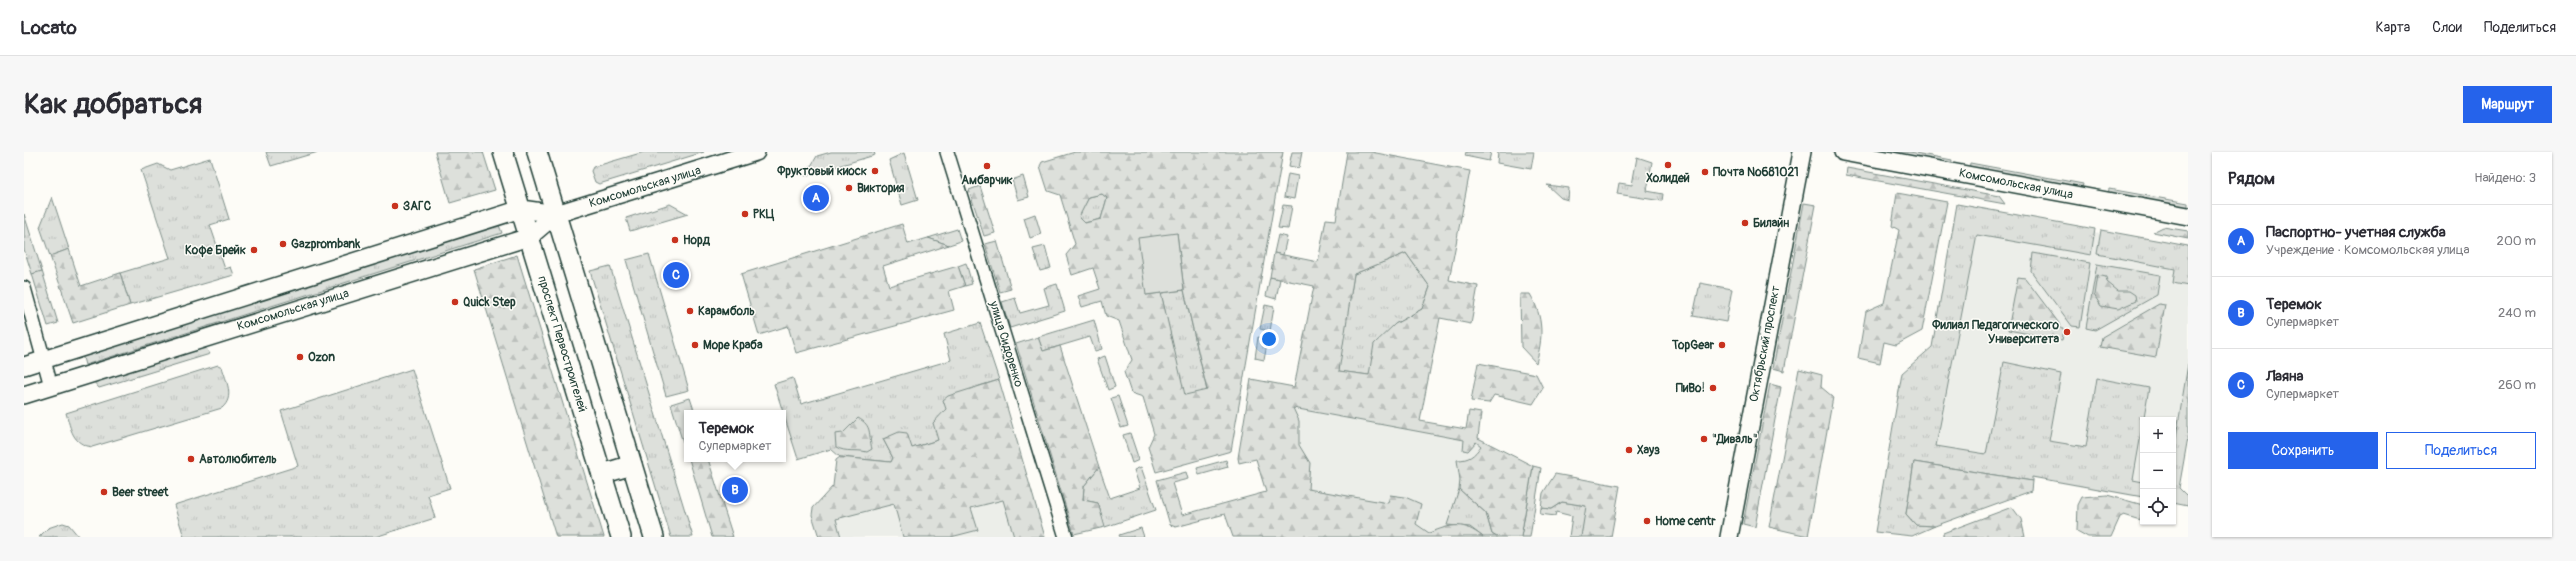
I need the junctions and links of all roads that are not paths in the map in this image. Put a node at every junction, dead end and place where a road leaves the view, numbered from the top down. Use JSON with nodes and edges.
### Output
{"nodes":[{"id":1,"x":504,"y":152,"type":"edge"},
{"id":2,"x":537,"y":152,"type":"edge"},
{"id":3,"x":756,"y":152,"type":"edge"},
{"id":4,"x":947,"y":152,"type":"edge"},
{"id":5,"x":1802,"y":152,"type":"edge"},
{"id":6,"x":1843,"y":152,"type":"edge"},
{"id":7,"x":521,"y":209,"type":"junction"},
{"id":8,"x":556,"y":214,"type":"junction"},
{"id":9,"x":2188,"y":216,"type":"edge"},
{"id":10,"x":529,"y":237,"type":"junction"},
{"id":11,"x":24,"y":288,"type":"edge"},
{"id":12,"x":44,"y":360,"type":"junction"},
{"id":13,"x":24,"y":366,"type":"edge"},
{"id":14,"x":51,"y":386,"type":"junction"},
{"id":15,"x":24,"y":395,"type":"edge"},
{"id":16,"x":632,"y":464,"type":"junction"},
{"id":17,"x":602,"y":474,"type":"junction"},
{"id":18,"x":621,"y":537,"type":"edge"},
{"id":19,"x":654,"y":537,"type":"edge"},
{"id":20,"x":1066,"y":537,"type":"edge"},
{"id":21,"x":1728,"y":537,"type":"edge"}],
"edges":[{"from":1,"to":7,"type":"main road","name":"проспект Первостроителей"},
{"from":2,"to":8,"type":"main road"},
{"from":3,"to":8,"type":"street","name":"Комсомольская улица"},
{"from":4,"to":20,"type":"street","name":"улица Сидоренко"},
{"from":5,"to":21,"type":"street","name":"Октябрьский проспект"},
{"from":6,"to":9,"type":"street","name":"Комсомольская улица"},
{"from":7,"to":8,"type":"street","name":"Комсомольская улица"},
{"from":7,"to":10,"type":"main road","name":"проспект Первостроителей"},
{"from":7,"to":12,"type":"street","name":"Комсомольская улица"},
{"from":8,"to":10,"type":"street","name":"Комсомольская улица"},
{"from":8,"to":16,"type":"main road"},
{"from":10,"to":14,"type":"street","name":"Комсомольская улица"},
{"from":10,"to":17,"type":"main road","name":"проспект Первостроителей"},
{"from":11,"to":12,"type":"street"},
{"from":12,"to":13,"type":"street","name":"Комсомольская улица"},
{"from":12,"to":14,"type":"street"},
{"from":14,"to":15,"type":"street","name":"Комсомольская улица"},
{"from":16,"to":17,"type":"main road"},
{"from":16,"to":19,"type":"main road"},
{"from":17,"to":18,"type":"main road","name":"проспект Первостроителей"}]}
